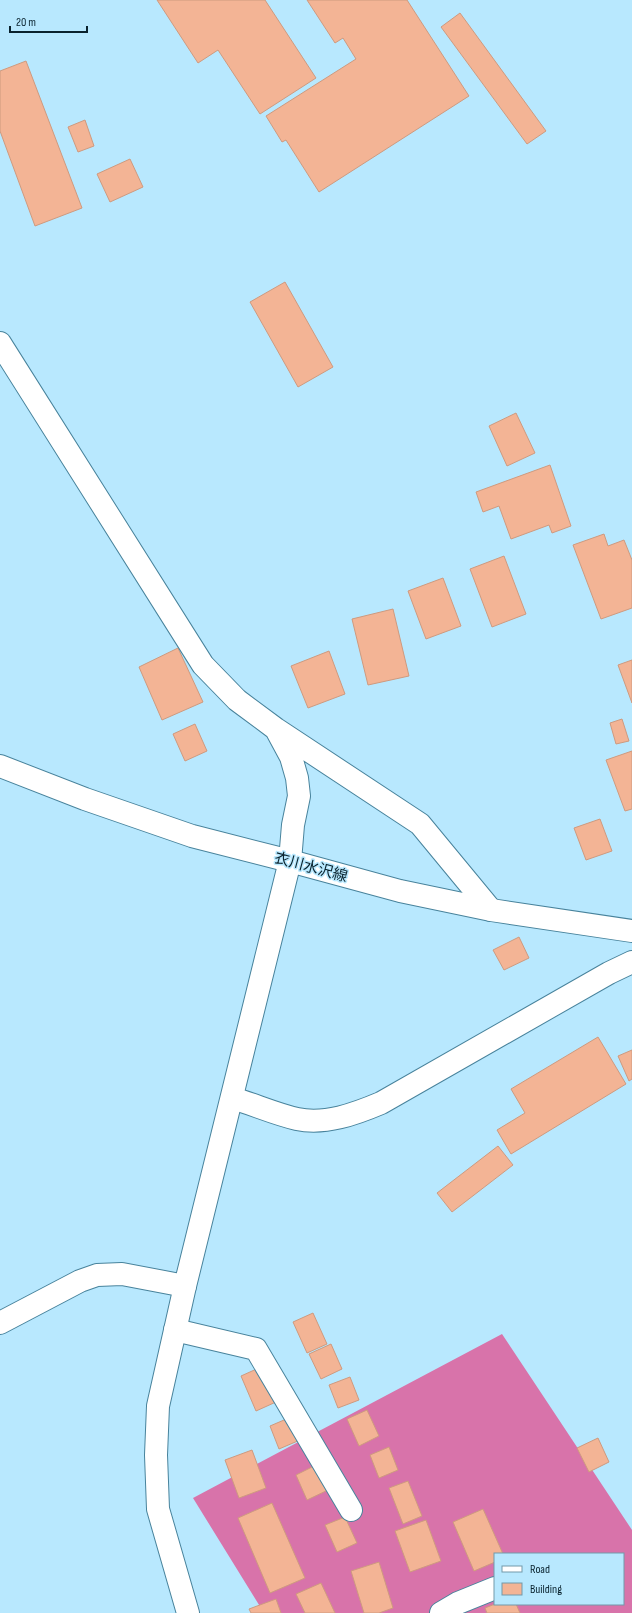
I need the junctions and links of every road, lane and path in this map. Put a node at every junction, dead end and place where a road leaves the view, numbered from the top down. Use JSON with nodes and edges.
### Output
{"nodes":[{"id":1,"x":0,"y":343,"type":"edge"},
{"id":2,"x":276,"y":728,"type":"junction"},
{"id":3,"x":0,"y":766,"type":"edge"},
{"id":4,"x":290,"y":860,"type":"junction"},
{"id":5,"x":491,"y":910,"type":"junction"},
{"id":6,"x":632,"y":931,"type":"edge"},
{"id":7,"x":632,"y":962,"type":"edge"},
{"id":8,"x":232,"y":1098,"type":"junction"},
{"id":9,"x":186,"y":1286,"type":"junction"},
{"id":10,"x":0,"y":1323,"type":"edge"},
{"id":11,"x":175,"y":1330,"type":"junction"},
{"id":12,"x":351,"y":1510,"type":"dead end"},
{"id":13,"x":494,"y":1588,"type":"edge"},
{"id":14,"x":188,"y":1613,"type":"edge"},
{"id":15,"x":441,"y":1613,"type":"edge"}],
"edges":[{"from":1,"to":2,"type":"street"},
{"from":2,"to":4,"type":"street"},
{"from":2,"to":5,"type":"street"},
{"from":3,"to":4,"type":"street","name":"衣川水沢線"},
{"from":4,"to":5,"type":"street","name":"衣川水沢線"},
{"from":4,"to":8,"type":"street"},
{"from":5,"to":6,"type":"street","name":"衣川水沢線"},
{"from":7,"to":8,"type":"street"},
{"from":8,"to":9,"type":"street"},
{"from":9,"to":10,"type":"street"},
{"from":9,"to":11,"type":"street"},
{"from":11,"to":12,"type":"street"},
{"from":11,"to":14,"type":"street"},
{"from":13,"to":15,"type":"street"}]}
